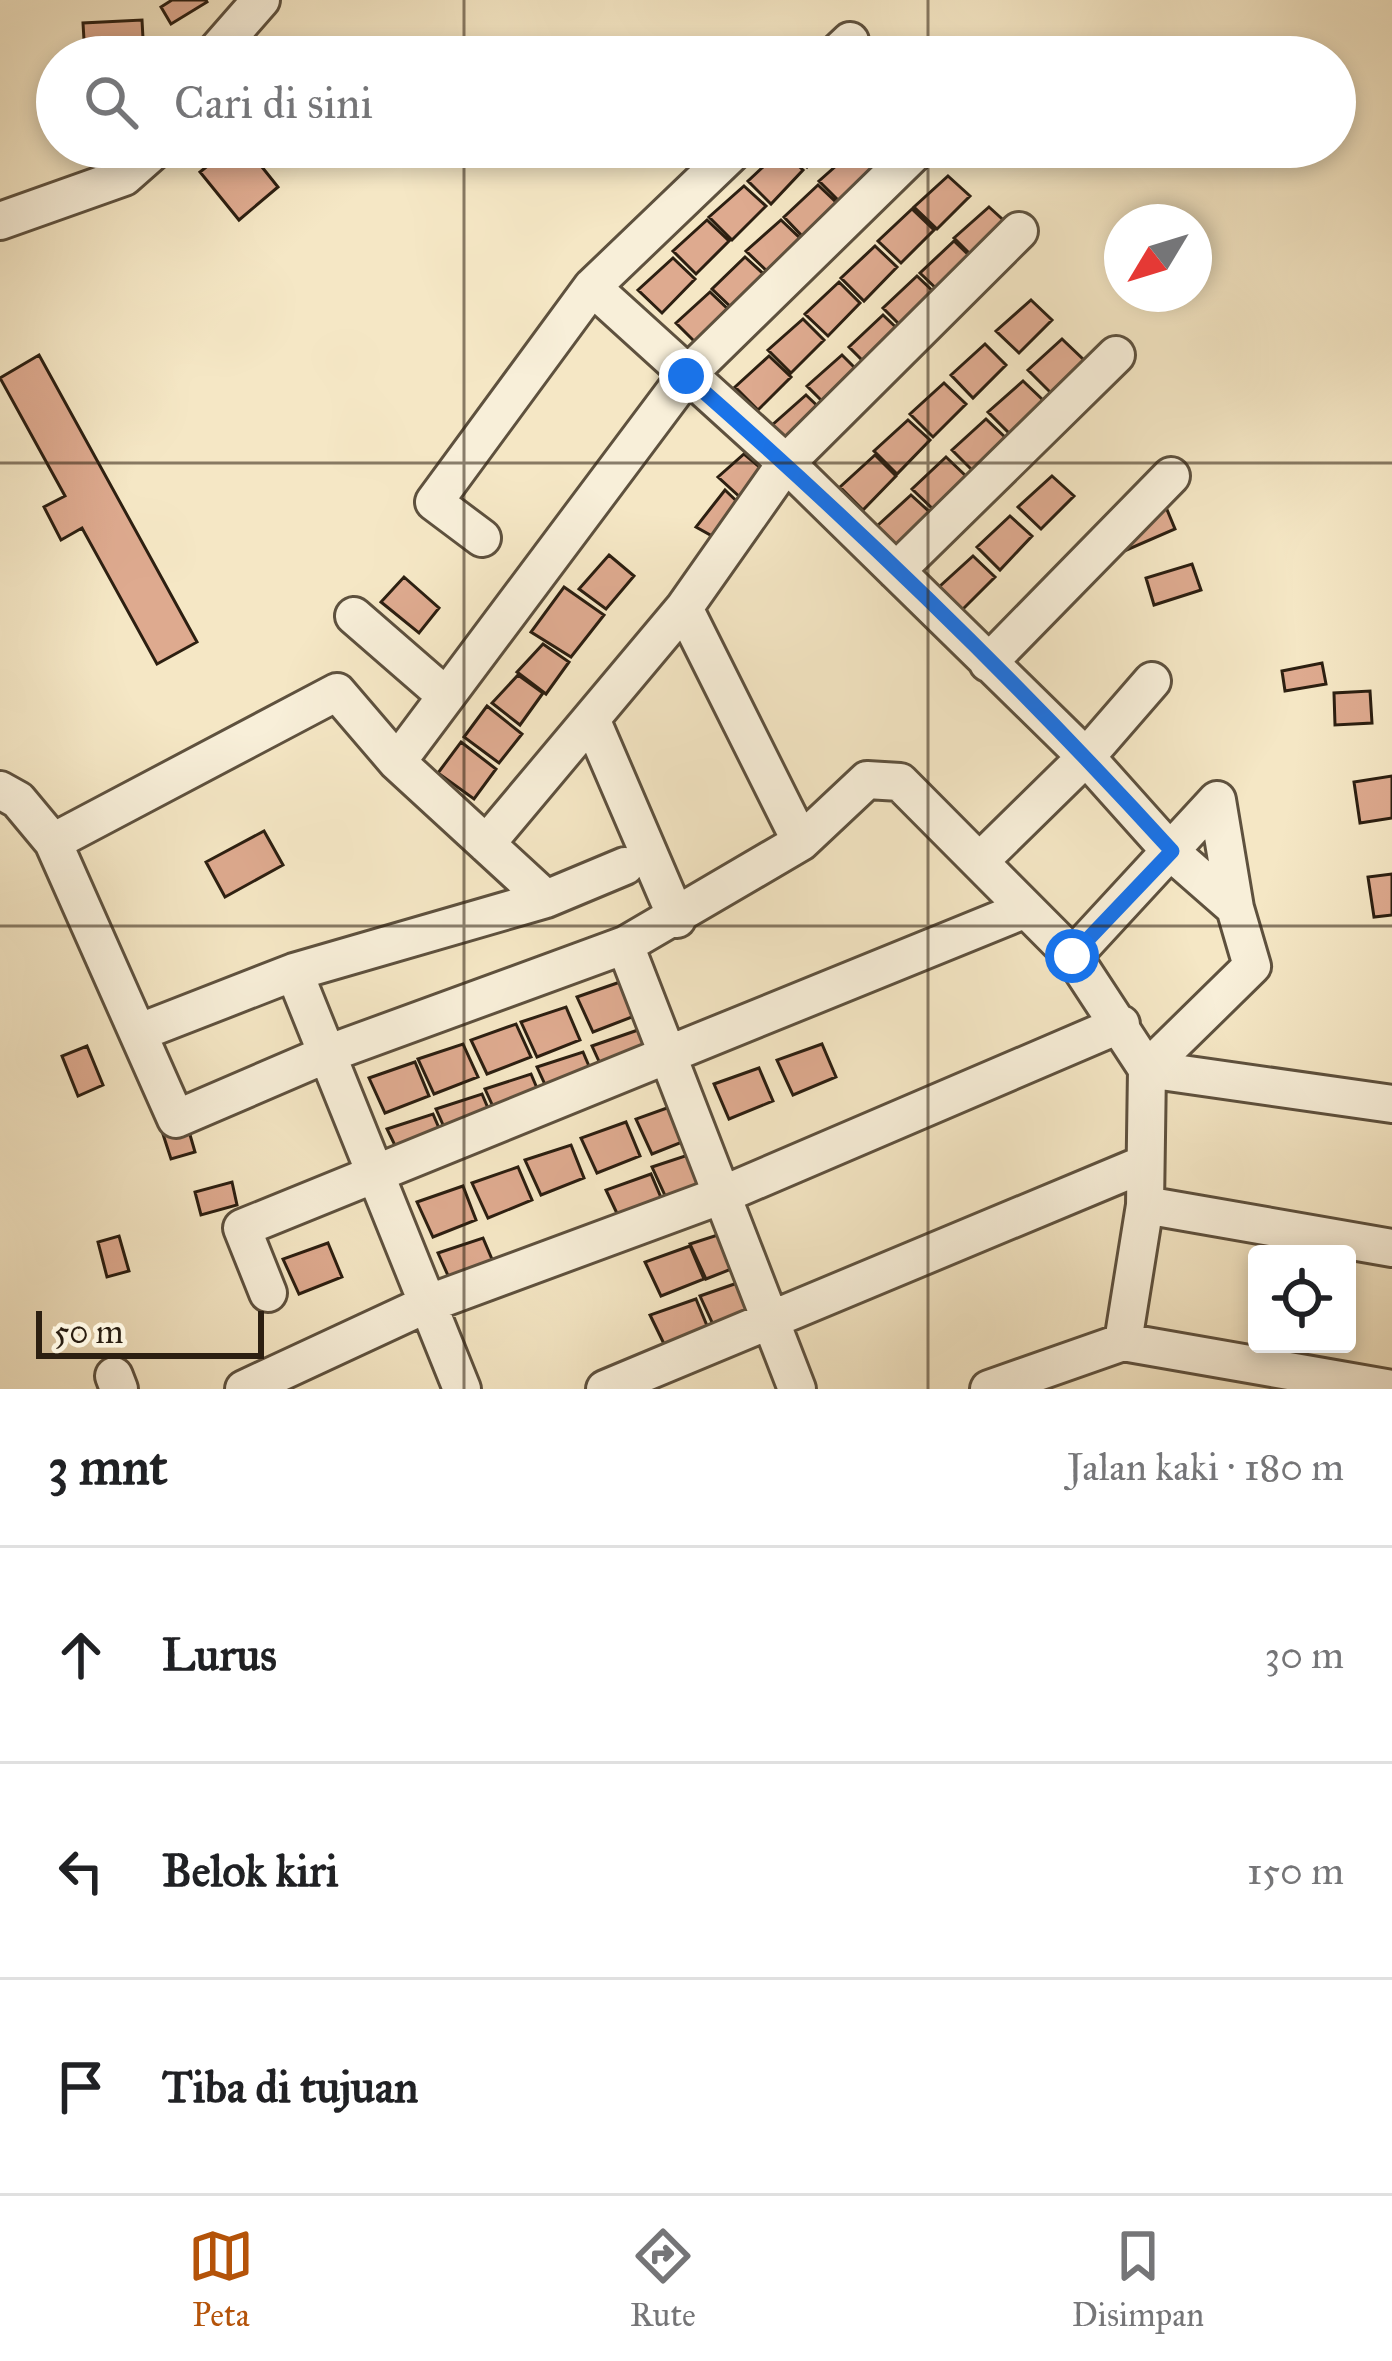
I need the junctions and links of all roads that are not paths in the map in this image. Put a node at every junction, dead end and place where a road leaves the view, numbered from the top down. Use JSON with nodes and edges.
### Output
{"nodes":[{"id":1,"x":261,"y":0,"type":"edge"},
{"id":2,"x":229,"y":36,"type":"edge"},
{"id":3,"x":134,"y":168,"type":"edge"},
{"id":4,"x":716,"y":168,"type":"edge"},
{"id":5,"x":899,"y":168,"type":"edge"},
{"id":6,"x":0,"y":221,"type":"edge"},
{"id":7,"x":1019,"y":231,"type":"dead end"},
{"id":8,"x":592,"y":287,"type":"junction"},
{"id":9,"x":1116,"y":355,"type":"dead end"},
{"id":10,"x":686,"y":376,"type":"junction"},
{"id":11,"x":786,"y":463,"type":"junction"},
{"id":12,"x":1171,"y":476,"type":"dead end"},
{"id":13,"x":482,"y":538,"type":"dead end"},
{"id":14,"x":896,"y":571,"type":"junction"},
{"id":15,"x":684,"y":608,"type":"junction"},
{"id":16,"x":354,"y":616,"type":"dead end"},
{"id":17,"x":988,"y":662,"type":"junction"},
{"id":18,"x":1152,"y":681,"type":"dead end"},
{"id":19,"x":446,"y":696,"type":"junction"},
{"id":20,"x":592,"y":721,"type":"junction"},
{"id":21,"x":1086,"y":757,"type":"junction"},
{"id":22,"x":397,"y":762,"type":"junction"},
{"id":23,"x":0,"y":790,"type":"edge"},
{"id":24,"x":53,"y":842,"type":"junction"},
{"id":25,"x":801,"y":842,"type":"junction"},
{"id":26,"x":486,"y":844,"type":"junction"},
{"id":27,"x":1172,"y":851,"type":"junction"},
{"id":28,"x":982,"y":859,"type":"junction"},
{"id":29,"x":625,"y":866,"type":"dead end"},
{"id":30,"x":546,"y":899,"type":"junction"},
{"id":31,"x":1234,"y":908,"type":"junction"},
{"id":32,"x":1025,"y":909,"type":"junction"},
{"id":33,"x":677,"y":919,"type":"junction"},
{"id":34,"x":625,"y":945,"type":"junction"},
{"id":35,"x":1072,"y":956,"type":"junction"},
{"id":36,"x":294,"y":972,"type":"junction"},
{"id":37,"x":1120,"y":1024,"type":"junction"},
{"id":38,"x":140,"y":1032,"type":"junction"},
{"id":39,"x":667,"y":1053,"type":"junction"},
{"id":40,"x":328,"y":1054,"type":"junction"},
{"id":41,"x":1148,"y":1069,"type":"junction"},
{"id":42,"x":1392,"y":1104,"type":"edge"},
{"id":43,"x":1144,"y":1164,"type":"junction"},
{"id":44,"x":375,"y":1174,"type":"junction"},
{"id":45,"x":722,"y":1195,"type":"junction"},
{"id":46,"x":1145,"y":1205,"type":"junction"},
{"id":47,"x":1392,"y":1248,"type":"edge"},
{"id":48,"x":268,"y":1293,"type":"dead end"},
{"id":49,"x":428,"y":1304,"type":"junction"},
{"id":50,"x":770,"y":1319,"type":"junction"},
{"id":51,"x":1123,"y":1342,"type":"junction"},
{"id":52,"x":244,"y":1389,"type":"edge"},
{"id":53,"x":462,"y":1389,"type":"edge"},
{"id":54,"x":605,"y":1389,"type":"edge"},
{"id":55,"x":797,"y":1389,"type":"edge"},
{"id":56,"x":989,"y":1389,"type":"edge"},
{"id":57,"x":1392,"y":1389,"type":"edge"}],
"edges":[{"from":1,"to":2,"type":"street"},
{"from":3,"to":6,"type":"street"},
{"from":4,"to":8,"type":"street"},
{"from":5,"to":10,"type":"street"},
{"from":7,"to":11,"type":"street"},
{"from":8,"to":10,"type":"street"},
{"from":8,"to":13,"type":"street"},
{"from":9,"to":14,"type":"street"},
{"from":10,"to":11,"type":"street"},
{"from":10,"to":19,"type":"street"},
{"from":11,"to":14,"type":"street"},
{"from":11,"to":15,"type":"street"},
{"from":12,"to":17,"type":"street"},
{"from":14,"to":17,"type":"street"},
{"from":15,"to":20,"type":"street"},
{"from":15,"to":25,"type":"street"},
{"from":16,"to":19,"type":"street"},
{"from":17,"to":21,"type":"street"},
{"from":18,"to":21,"type":"street"},
{"from":19,"to":22,"type":"street"},
{"from":20,"to":26,"type":"street"},
{"from":20,"to":33,"type":"street"},
{"from":21,"to":27,"type":"street"},
{"from":21,"to":28,"type":"street"},
{"from":22,"to":24,"type":"street"},
{"from":22,"to":26,"type":"street"},
{"from":23,"to":24,"type":"street"},
{"from":24,"to":38,"type":"street"},
{"from":25,"to":28,"type":"street"},
{"from":25,"to":33,"type":"street"},
{"from":26,"to":30,"type":"street"},
{"from":27,"to":31,"type":"street"},
{"from":27,"to":31,"type":"street"},
{"from":27,"to":35,"type":"street"},
{"from":28,"to":32,"type":"street"},
{"from":29,"to":30,"type":"street"},
{"from":30,"to":36,"type":"street"},
{"from":31,"to":41,"type":"street"},
{"from":32,"to":35,"type":"street"},
{"from":32,"to":39,"type":"street"},
{"from":33,"to":34,"type":"street"},
{"from":34,"to":39,"type":"street"},
{"from":34,"to":40,"type":"street"},
{"from":35,"to":37,"type":"street"},
{"from":36,"to":38,"type":"street"},
{"from":36,"to":40,"type":"street"},
{"from":37,"to":41,"type":"street"},
{"from":37,"to":45,"type":"street"},
{"from":38,"to":40,"type":"street"},
{"from":39,"to":44,"type":"street"},
{"from":39,"to":45,"type":"street"},
{"from":40,"to":44,"type":"street"},
{"from":41,"to":42,"type":"street"},
{"from":41,"to":43,"type":"street"},
{"from":43,"to":46,"type":"street"},
{"from":43,"to":50,"type":"street"},
{"from":44,"to":48,"type":"street"},
{"from":44,"to":49,"type":"street"},
{"from":45,"to":49,"type":"street"},
{"from":45,"to":50,"type":"street"},
{"from":46,"to":47,"type":"street"},
{"from":46,"to":51,"type":"street"},
{"from":49,"to":52,"type":"street"},
{"from":49,"to":53,"type":"street"},
{"from":50,"to":54,"type":"street"},
{"from":50,"to":55,"type":"street"},
{"from":51,"to":56,"type":"street"},
{"from":51,"to":57,"type":"street"}]}
